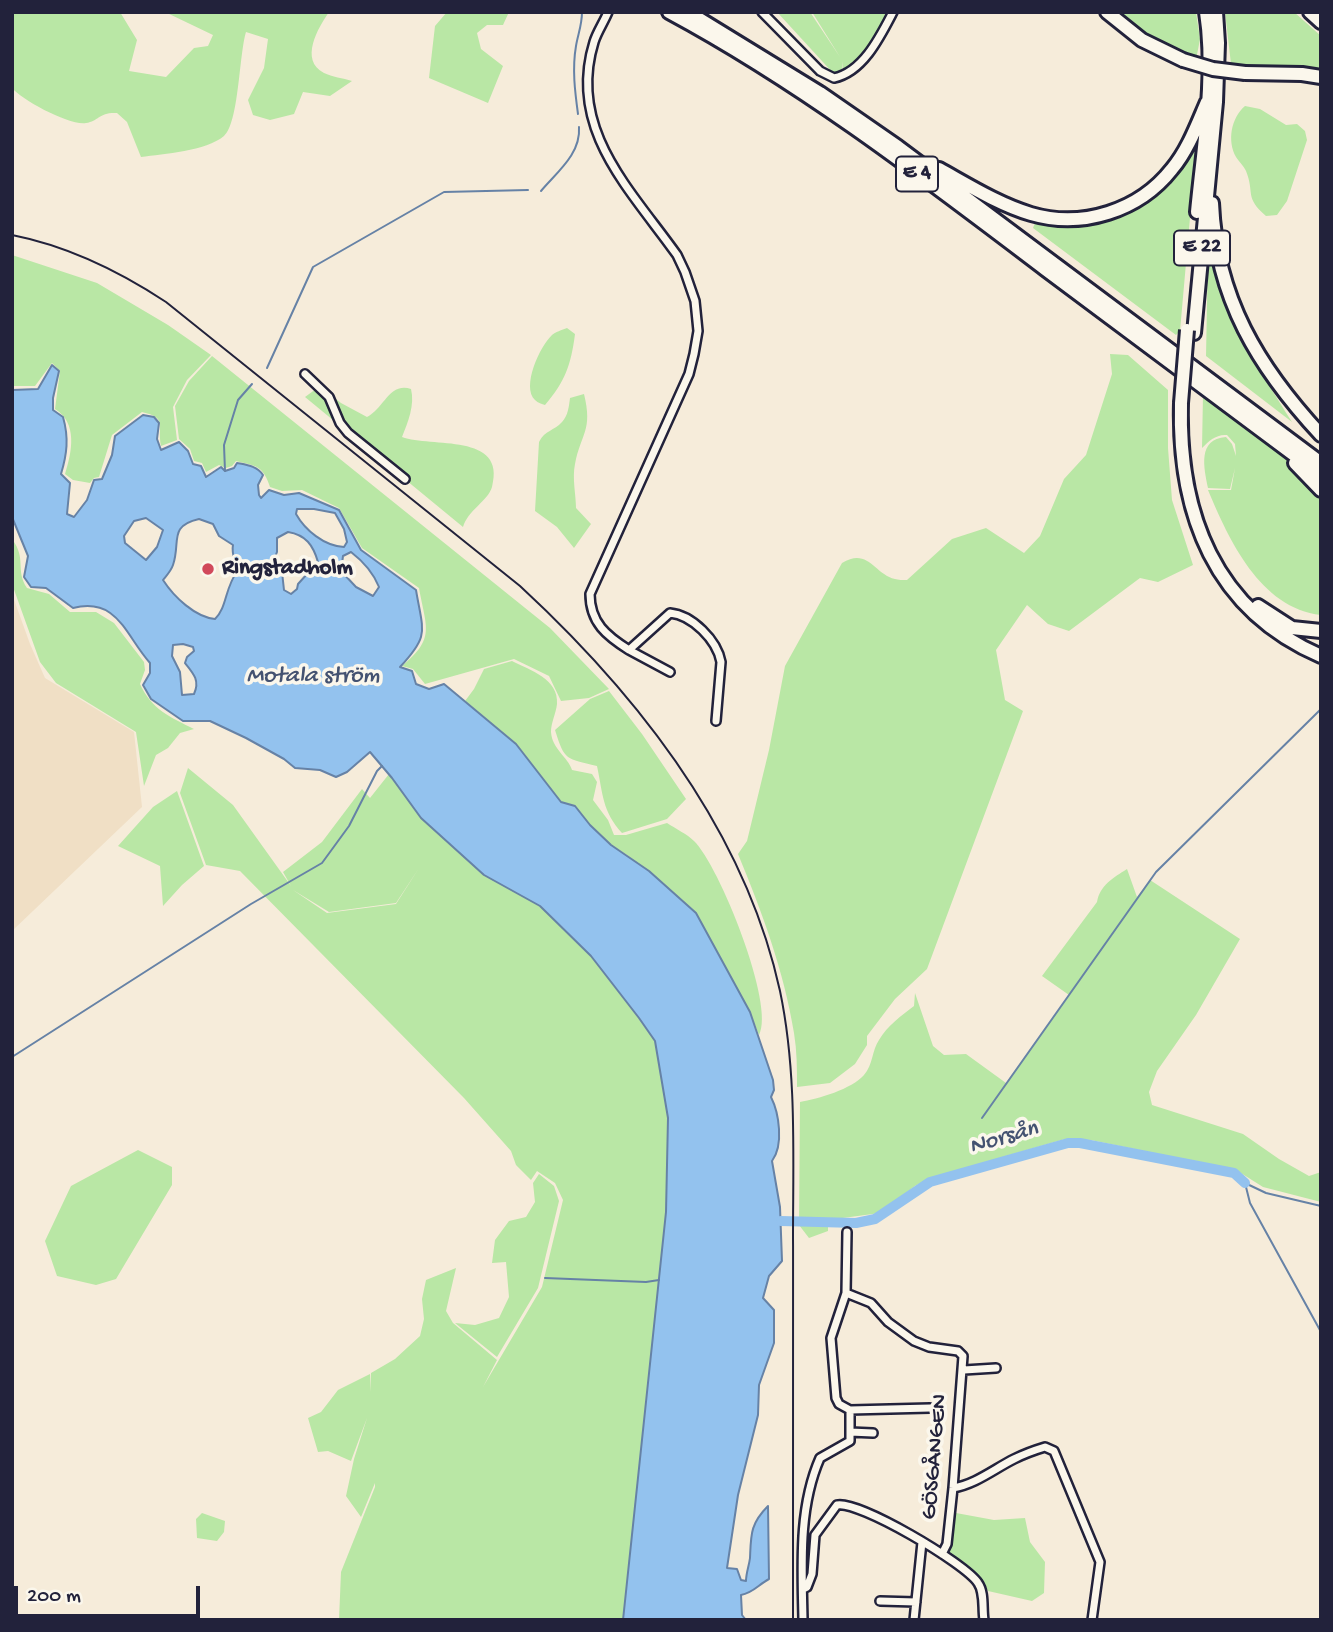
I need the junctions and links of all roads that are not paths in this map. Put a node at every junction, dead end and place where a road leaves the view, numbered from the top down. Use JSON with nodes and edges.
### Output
{"nodes":[{"id":1,"x":608,"y":12,"type":"edge"},
{"id":2,"x":669,"y":12,"type":"edge"},
{"id":3,"x":688,"y":12,"type":"edge"},
{"id":4,"x":762,"y":12,"type":"edge"},
{"id":5,"x":893,"y":12,"type":"edge"},
{"id":6,"x":1107,"y":12,"type":"edge"},
{"id":7,"x":1206,"y":12,"type":"edge"},
{"id":8,"x":1216,"y":12,"type":"edge"},
{"id":9,"x":1310,"y":12,"type":"edge"},
{"id":10,"x":1321,"y":22,"type":"edge"},
{"id":11,"x":1321,"y":77,"type":"edge"},
{"id":12,"x":1207,"y":102,"type":"junction"},
{"id":13,"x":898,"y":147,"type":"junction"},
{"id":14,"x":1211,"y":164,"type":"junction"},
{"id":15,"x":1190,"y":332,"type":"junction"},
{"id":16,"x":305,"y":374,"type":"dead end"},
{"id":17,"x":1185,"y":404,"type":"junction"},
{"id":18,"x":1259,"y":429,"type":"junction"},
{"id":19,"x":1321,"y":435,"type":"edge"},
{"id":20,"x":1321,"y":463,"type":"edge"},
{"id":21,"x":1321,"y":475,"type":"edge"},
{"id":22,"x":405,"y":479,"type":"dead end"},
{"id":23,"x":1321,"y":489,"type":"edge"},
{"id":24,"x":1321,"y":631,"type":"edge"},
{"id":25,"x":629,"y":650,"type":"junction"},
{"id":26,"x":1321,"y":656,"type":"edge"},
{"id":27,"x":670,"y":672,"type":"dead end"},
{"id":28,"x":716,"y":720,"type":"dead end"},
{"id":29,"x":847,"y":1232,"type":"dead end"},
{"id":30,"x":846,"y":1293,"type":"junction"},
{"id":31,"x":964,"y":1366,"type":"junction"},
{"id":32,"x":996,"y":1368,"type":"dead end"},
{"id":33,"x":930,"y":1408,"type":"dead end"},
{"id":34,"x":850,"y":1410,"type":"junction"},
{"id":35,"x":850,"y":1432,"type":"junction"},
{"id":36,"x":873,"y":1433,"type":"dead end"},
{"id":37,"x":953,"y":1488,"type":"junction"},
{"id":38,"x":922,"y":1542,"type":"junction"},
{"id":39,"x":942,"y":1554,"type":"junction"},
{"id":40,"x":803,"y":1589,"type":"junction"},
{"id":41,"x":880,"y":1601,"type":"dead end"},
{"id":42,"x":916,"y":1602,"type":"junction"},
{"id":43,"x":803,"y":1620,"type":"edge"},
{"id":44,"x":914,"y":1620,"type":"edge"},
{"id":45,"x":984,"y":1620,"type":"edge"},
{"id":46,"x":1092,"y":1620,"type":"edge"}],
"edges":[{"from":1,"to":25,"type":"street"},
{"from":2,"to":18,"type":"highway","number":"E 4"},
{"from":3,"to":13,"type":"highway","number":"E 4"},
{"from":4,"to":5,"type":"street"},
{"from":6,"to":11,"type":"highway","bridge":true},
{"from":7,"to":12,"type":"highway"},
{"from":8,"to":14,"type":"highway","number":"E 22"},
{"from":9,"to":10,"type":"highway"},
{"from":12,"to":13,"type":"highway"},
{"from":12,"to":15,"type":"highway"},
{"from":13,"to":20,"type":"highway","number":"E 4"},
{"from":14,"to":15,"type":"highway","number":"E 22"},
{"from":14,"to":19,"type":"highway"},
{"from":15,"to":17,"type":"highway","number":"E 22"},
{"from":16,"to":22,"type":"street"},
{"from":17,"to":24,"type":"highway"},
{"from":17,"to":26,"type":"highway"},
{"from":18,"to":21,"type":"highway","number":"E 4"},
{"from":18,"to":23,"type":"highway"},
{"from":25,"to":27,"type":"street"},
{"from":25,"to":28,"type":"street"},
{"from":29,"to":30,"type":"street"},
{"from":30,"to":31,"type":"street"},
{"from":30,"to":34,"type":"street"},
{"from":31,"to":32,"type":"street"},
{"from":31,"to":37,"type":"street","name":"GÖSGÅNGEN"},
{"from":33,"to":34,"type":"street"},
{"from":34,"to":35,"type":"street"},
{"from":35,"to":36,"type":"street"},
{"from":35,"to":40,"type":"street"},
{"from":37,"to":39,"type":"street","name":"GÖSGÅNGEN"},
{"from":37,"to":46,"type":"street"},
{"from":38,"to":39,"type":"street"},
{"from":38,"to":40,"type":"street"},
{"from":38,"to":42,"type":"street"},
{"from":39,"to":45,"type":"street"},
{"from":40,"to":43,"type":"street"},
{"from":41,"to":42,"type":"street"},
{"from":42,"to":44,"type":"street"}]}
